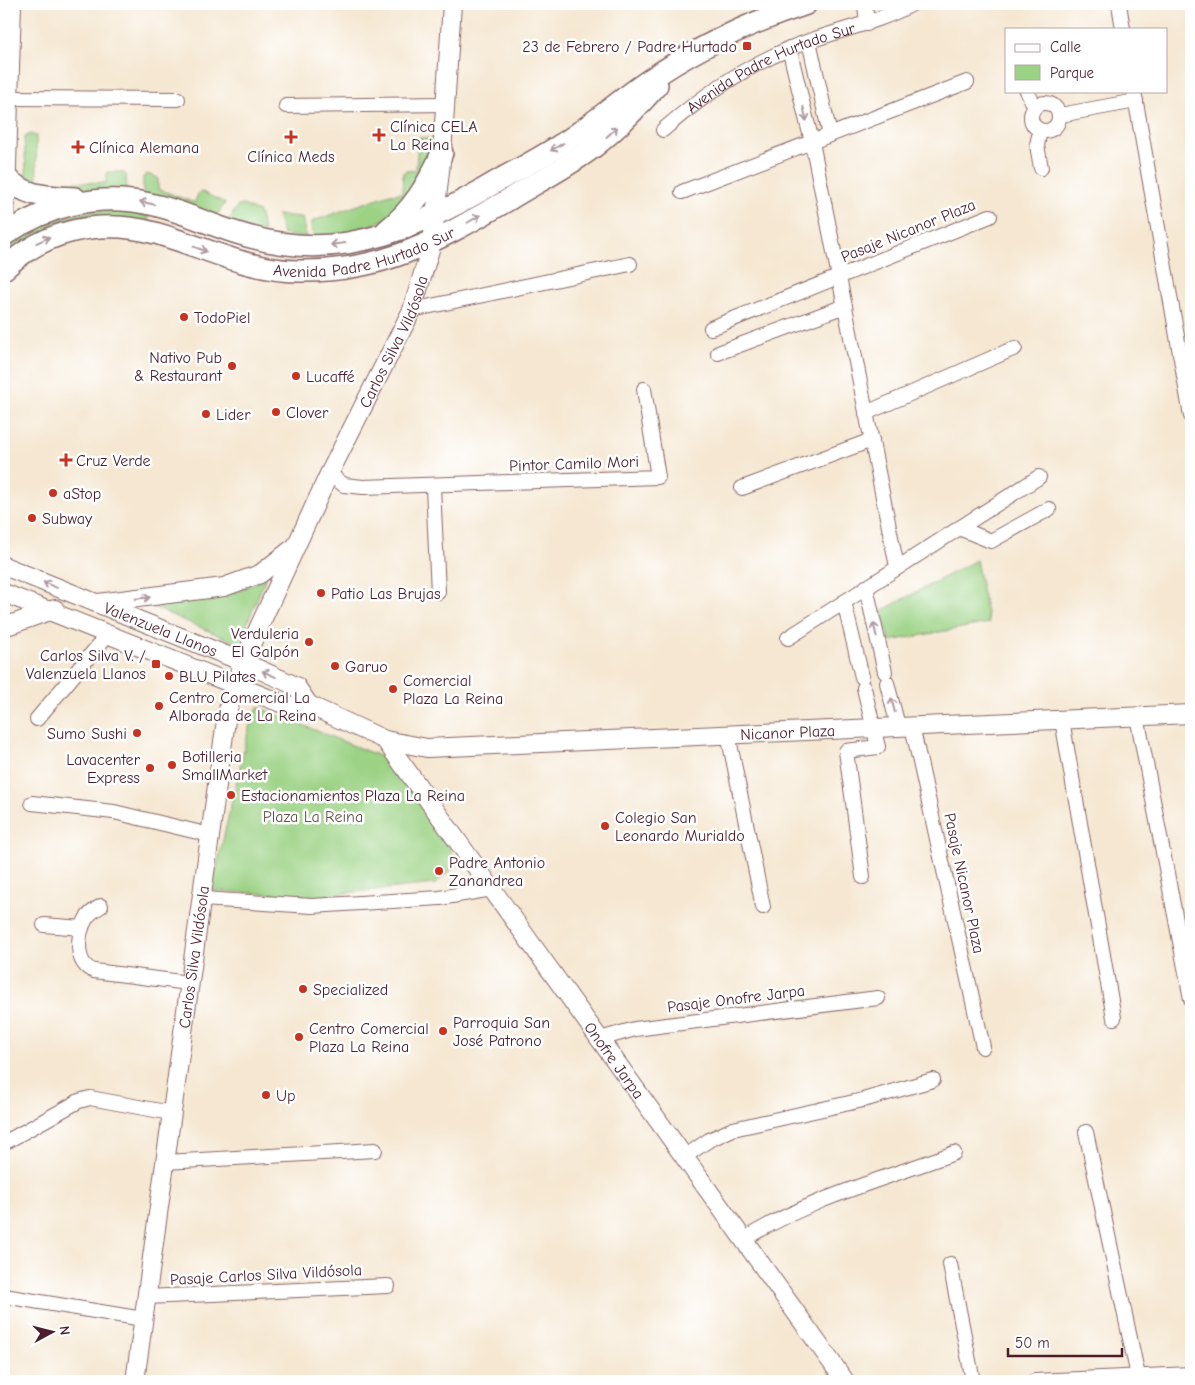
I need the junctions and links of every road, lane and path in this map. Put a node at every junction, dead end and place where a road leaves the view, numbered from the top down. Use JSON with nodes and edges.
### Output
{"nodes":[{"id":1,"x":11,"y":4,"type":"edge"},
{"id":2,"x":452,"y":4,"type":"edge"},
{"id":3,"x":806,"y":4,"type":"edge"},
{"id":4,"x":865,"y":4,"type":"edge"},
{"id":5,"x":912,"y":4,"type":"edge"},
{"id":6,"x":1119,"y":4,"type":"edge"},
{"id":7,"x":867,"y":24,"type":"junction"},
{"id":8,"x":1123,"y":28,"type":"edge"},
{"id":9,"x":809,"y":41,"type":"junction"},
{"id":10,"x":790,"y":48,"type":"junction"},
{"id":11,"x":683,"y":61,"type":"junction"},
{"id":12,"x":966,"y":82,"type":"dead end"},
{"id":13,"x":1028,"y":92,"type":"edge"},
{"id":14,"x":1135,"y":96,"type":"edge"},
{"id":15,"x":9,"y":98,"type":"junction"},
{"id":16,"x":178,"y":99,"type":"dead end"},
{"id":17,"x":445,"y":104,"type":"junction"},
{"id":18,"x":286,"y":106,"type":"dead end"},
{"id":19,"x":1035,"y":107,"type":"junction"},
{"id":20,"x":1060,"y":115,"type":"junction"},
{"id":21,"x":663,"y":130,"type":"dead end"},
{"id":22,"x":1040,"y":131,"type":"junction"},
{"id":23,"x":830,"y":135,"type":"junction"},
{"id":24,"x":812,"y":142,"type":"junction"},
{"id":25,"x":442,"y":154,"type":"junction"},
{"id":26,"x":1041,"y":168,"type":"dead end"},
{"id":27,"x":5,"y":177,"type":"junction"},
{"id":28,"x":682,"y":192,"type":"dead end"},
{"id":29,"x":103,"y":200,"type":"junction"},
{"id":30,"x":435,"y":216,"type":"junction"},
{"id":31,"x":990,"y":216,"type":"dead end"},
{"id":32,"x":4,"y":229,"type":"edge"},
{"id":33,"x":4,"y":235,"type":"edge"},
{"id":34,"x":378,"y":237,"type":"junction"},
{"id":35,"x":432,"y":243,"type":"junction"},
{"id":36,"x":630,"y":264,"type":"dead end"},
{"id":37,"x":4,"y":269,"type":"edge"},
{"id":38,"x":839,"y":277,"type":"junction"},
{"id":39,"x":845,"y":306,"type":"junction"},
{"id":40,"x":412,"y":310,"type":"junction"},
{"id":41,"x":711,"y":328,"type":"dead end"},
{"id":42,"x":1015,"y":348,"type":"dead end"},
{"id":43,"x":718,"y":353,"type":"dead end"},
{"id":44,"x":644,"y":390,"type":"dead end"},
{"id":45,"x":866,"y":413,"type":"junction"},
{"id":46,"x":1191,"y":414,"type":"edge"},
{"id":47,"x":872,"y":440,"type":"junction"},
{"id":48,"x":329,"y":474,"type":"junction"},
{"id":49,"x":1039,"y":477,"type":"dead end"},
{"id":50,"x":433,"y":486,"type":"junction"},
{"id":51,"x":742,"y":488,"type":"dead end"},
{"id":52,"x":1049,"y":509,"type":"dead end"},
{"id":53,"x":959,"y":528,"type":"junction"},
{"id":54,"x":297,"y":545,"type":"junction"},
{"id":55,"x":4,"y":566,"type":"edge"},
{"id":56,"x":897,"y":567,"type":"junction"},
{"id":57,"x":866,"y":588,"type":"junction"},
{"id":58,"x":438,"y":592,"type":"dead end"},
{"id":59,"x":4,"y":593,"type":"edge"},
{"id":60,"x":844,"y":602,"type":"junction"},
{"id":61,"x":94,"y":604,"type":"junction"},
{"id":62,"x":49,"y":610,"type":"junction"},
{"id":63,"x":4,"y":627,"type":"edge"},
{"id":64,"x":108,"y":634,"type":"junction"},
{"id":65,"x":788,"y":638,"type":"dead end"},
{"id":66,"x":243,"y":662,"type":"junction"},
{"id":67,"x":234,"y":684,"type":"junction"},
{"id":68,"x":309,"y":705,"type":"junction"},
{"id":69,"x":1191,"y":714,"type":"edge"},
{"id":70,"x":1137,"y":716,"type":"junction"},
{"id":71,"x":37,"y":718,"type":"dead end"},
{"id":72,"x":1062,"y":720,"type":"junction"},
{"id":73,"x":905,"y":726,"type":"junction"},
{"id":74,"x":874,"y":727,"type":"junction"},
{"id":75,"x":844,"y":728,"type":"junction"},
{"id":76,"x":728,"y":734,"type":"junction"},
{"id":77,"x":385,"y":740,"type":"junction"},
{"id":78,"x":846,"y":751,"type":"junction"},
{"id":79,"x":32,"y":804,"type":"dead end"},
{"id":80,"x":210,"y":835,"type":"junction"},
{"id":81,"x":863,"y":877,"type":"dead end"},
{"id":82,"x":492,"y":889,"type":"junction"},
{"id":83,"x":202,"y":899,"type":"junction"},
{"id":84,"x":101,"y":906,"type":"dead end"},
{"id":85,"x":763,"y":907,"type":"dead end"},
{"id":86,"x":44,"y":925,"type":"dead end"},
{"id":87,"x":82,"y":928,"type":"junction"},
{"id":88,"x":189,"y":983,"type":"junction"},
{"id":89,"x":878,"y":998,"type":"dead end"},
{"id":90,"x":1191,"y":999,"type":"edge"},
{"id":91,"x":1114,"y":1018,"type":"dead end"},
{"id":92,"x":600,"y":1039,"type":"junction"},
{"id":93,"x":983,"y":1047,"type":"dead end"},
{"id":94,"x":933,"y":1080,"type":"dead end"},
{"id":95,"x":171,"y":1113,"type":"junction"},
{"id":96,"x":1086,"y":1132,"type":"dead end"},
{"id":97,"x":4,"y":1143,"type":"edge"},
{"id":98,"x":375,"y":1150,"type":"dead end"},
{"id":99,"x":954,"y":1153,"type":"dead end"},
{"id":100,"x":684,"y":1157,"type":"junction"},
{"id":101,"x":165,"y":1162,"type":"junction"},
{"id":102,"x":743,"y":1240,"type":"junction"},
{"id":103,"x":950,"y":1264,"type":"dead end"},
{"id":104,"x":388,"y":1286,"type":"dead end"},
{"id":105,"x":4,"y":1296,"type":"edge"},
{"id":106,"x":146,"y":1297,"type":"junction"},
{"id":107,"x":143,"y":1319,"type":"junction"},
{"id":108,"x":1191,"y":1374,"type":"edge"},
{"id":109,"x":1138,"y":1376,"type":"junction"},
{"id":110,"x":135,"y":1381,"type":"edge"},
{"id":111,"x":845,"y":1381,"type":"edge"},
{"id":112,"x":973,"y":1381,"type":"edge"},
{"id":113,"x":1034,"y":1381,"type":"edge"}],
"edges":[{"from":1,"to":15,"type":"main road"},
{"from":2,"to":17,"type":"street","name":"Carlos Silva Vildósola"},
{"from":3,"to":11,"type":"main road","name":"Avenida Padre Hurtado Sur"},
{"from":4,"to":7,"type":"street"},
{"from":5,"to":7,"type":"street","name":"Avenida Padre Hurtado Sur"},
{"from":6,"to":8,"type":"street"},
{"from":7,"to":9,"type":"street","name":"Avenida Padre Hurtado Sur"},
{"from":9,"to":10,"type":"street","name":"Avenida Padre Hurtado Sur"},
{"from":9,"to":23,"type":"street"},
{"from":10,"to":21,"type":"street","name":"Avenida Padre Hurtado Sur"},
{"from":10,"to":24,"type":"street","name":"Pasaje Nicanor Plaza","one_way":true},
{"from":11,"to":30,"type":"main road","name":"Avenida Padre Hurtado Sur","one_way":true},
{"from":35,"to":11,"type":"main road","name":"Avenida Padre Hurtado Sur","one_way":true},
{"from":12,"to":23,"type":"street"},
{"from":13,"to":19,"type":"street"},
{"from":14,"to":20,"type":"street"},
{"from":14,"to":46,"type":"street"},
{"from":15,"to":16,"type":"street"},
{"from":15,"to":27,"type":"main road"},
{"from":17,"to":18,"type":"street"},
{"from":17,"to":25,"type":"street","name":"Carlos Silva Vildósola"},
{"from":19,"to":20,"type":"street"},
{"from":19,"to":22,"type":"street"},
{"from":20,"to":22,"type":"street"},
{"from":22,"to":26,"type":"street"},
{"from":23,"to":24,"type":"street"},
{"from":24,"to":28,"type":"street"},
{"from":24,"to":38,"type":"street","name":"Pasaje Nicanor Plaza"},
{"from":25,"to":30,"type":"street","name":"Carlos Silva Vildósola"},
{"from":25,"to":34,"type":"main road"},
{"from":27,"to":29,"type":"main road"},
{"from":27,"to":32,"type":"main road"},
{"from":29,"to":33,"type":"main road","name":"Avenida Padre Hurtado Sur"},
{"from":34,"to":29,"type":"main road","name":"Avenida Padre Hurtado Sur","one_way":true},
{"from":30,"to":34,"type":"main road","name":"Avenida Padre Hurtado Sur"},
{"from":30,"to":35,"type":"street","name":"Carlos Silva Vildósola"},
{"from":31,"to":38,"type":"street","name":"Pasaje Nicanor Plaza"},
{"from":37,"to":35,"type":"main road","name":"Avenida Padre Hurtado Sur","one_way":true},
{"from":35,"to":40,"type":"street","name":"Carlos Silva Vildósola"},
{"from":36,"to":40,"type":"street"},
{"from":38,"to":39,"type":"street","name":"Pasaje Nicanor Plaza"},
{"from":38,"to":41,"type":"street","name":"Pasaje Nicanor Plaza"},
{"from":39,"to":43,"type":"street"},
{"from":39,"to":45,"type":"street","name":"Pasaje Nicanor Plaza"},
{"from":40,"to":48,"type":"street","name":"Carlos Silva Vildósola"},
{"from":42,"to":45,"type":"street"},
{"from":44,"to":50,"type":"street","name":"Pintor Camilo Mori"},
{"from":45,"to":47,"type":"street","name":"Pasaje Nicanor Plaza"},
{"from":47,"to":51,"type":"street"},
{"from":47,"to":56,"type":"street","name":"Pasaje Nicanor Plaza"},
{"from":48,"to":50,"type":"street","name":"Pintor Camilo Mori"},
{"from":48,"to":54,"type":"street","name":"Carlos Silva Vildósola"},
{"from":49,"to":53,"type":"street"},
{"from":50,"to":58,"type":"street"},
{"from":52,"to":53,"type":"street"},
{"from":53,"to":56,"type":"street"},
{"from":61,"to":54,"type":"street","name":"Carlos Silva Vildósola","one_way":true},
{"from":54,"to":66,"type":"street","name":"Carlos Silva Vildósola"},
{"from":61,"to":55,"type":"street","name":"Valenzuela Llanos","one_way":true},
{"from":56,"to":57,"type":"street"},
{"from":57,"to":60,"type":"street"},
{"from":73,"to":57,"type":"street","name":"Pasaje Nicanor Plaza","one_way":true},
{"from":59,"to":62,"type":"street","name":"Valenzuela Llanos"},
{"from":60,"to":65,"type":"street"},
{"from":60,"to":74,"type":"street"},
{"from":61,"to":62,"type":"street","name":"Carlos Silva Vildósola"},
{"from":61,"to":66,"type":"street","name":"Valenzuela Llanos"},
{"from":62,"to":63,"type":"street","name":"Carlos Silva Vildósola"},
{"from":62,"to":64,"type":"street","name":"Valenzuela Llanos"},
{"from":64,"to":67,"type":"street","name":"Valenzuela Llanos"},
{"from":64,"to":71,"type":"street"},
{"from":66,"to":67,"type":"street","name":"Carlos Silva Vildósola"},
{"from":68,"to":66,"type":"street","name":"Valenzuela Llanos","one_way":true},
{"from":67,"to":68,"type":"street","name":"Valenzuela Llanos"},
{"from":67,"to":80,"type":"street","name":"Carlos Silva Vildósola"},
{"from":68,"to":77,"type":"street","name":"Valenzuela Llanos"},
{"from":69,"to":70,"type":"street","name":"Nicanor Plaza"},
{"from":70,"to":72,"type":"street","name":"Nicanor Plaza"},
{"from":70,"to":90,"type":"street"},
{"from":72,"to":73,"type":"street","name":"Nicanor Plaza"},
{"from":72,"to":91,"type":"street"},
{"from":73,"to":74,"type":"street","name":"Nicanor Plaza"},
{"from":73,"to":93,"type":"street","name":"Pasaje Nicanor Plaza"},
{"from":74,"to":75,"type":"street","name":"Nicanor Plaza"},
{"from":74,"to":78,"type":"street"},
{"from":75,"to":76,"type":"street","name":"Nicanor Plaza"},
{"from":75,"to":78,"type":"street"},
{"from":76,"to":77,"type":"street","name":"Nicanor Plaza"},
{"from":76,"to":85,"type":"street"},
{"from":77,"to":82,"type":"street","name":"Onofre Jarpa"},
{"from":78,"to":81,"type":"street"},
{"from":79,"to":80,"type":"street"},
{"from":80,"to":83,"type":"street","name":"Carlos Silva Vildósola"},
{"from":82,"to":83,"type":"street"},
{"from":82,"to":92,"type":"street","name":"Onofre Jarpa"},
{"from":83,"to":88,"type":"street","name":"Carlos Silva Vildósola"},
{"from":84,"to":87,"type":"street"},
{"from":86,"to":87,"type":"street"},
{"from":87,"to":88,"type":"street"},
{"from":88,"to":95,"type":"street","name":"Carlos Silva Vildósola"},
{"from":89,"to":92,"type":"street","name":"Pasaje Onofre Jarpa"},
{"from":92,"to":100,"type":"street","name":"Onofre Jarpa"},
{"from":94,"to":100,"type":"street"},
{"from":95,"to":97,"type":"street"},
{"from":95,"to":101,"type":"street","name":"Carlos Silva Vildósola"},
{"from":96,"to":109,"type":"street"},
{"from":98,"to":101,"type":"street"},
{"from":99,"to":102,"type":"street"},
{"from":100,"to":102,"type":"street","name":"Onofre Jarpa"},
{"from":101,"to":106,"type":"street","name":"Carlos Silva Vildósola"},
{"from":102,"to":111,"type":"street","name":"Onofre Jarpa"},
{"from":103,"to":112,"type":"street"},
{"from":104,"to":106,"type":"street","name":"Pasaje Carlos Silva Vildósola"},
{"from":105,"to":107,"type":"street"},
{"from":106,"to":107,"type":"street","name":"Carlos Silva Vildósola"},
{"from":107,"to":110,"type":"street","name":"Carlos Silva Vildósola"},
{"from":108,"to":109,"type":"street"},
{"from":109,"to":113,"type":"street"}]}
